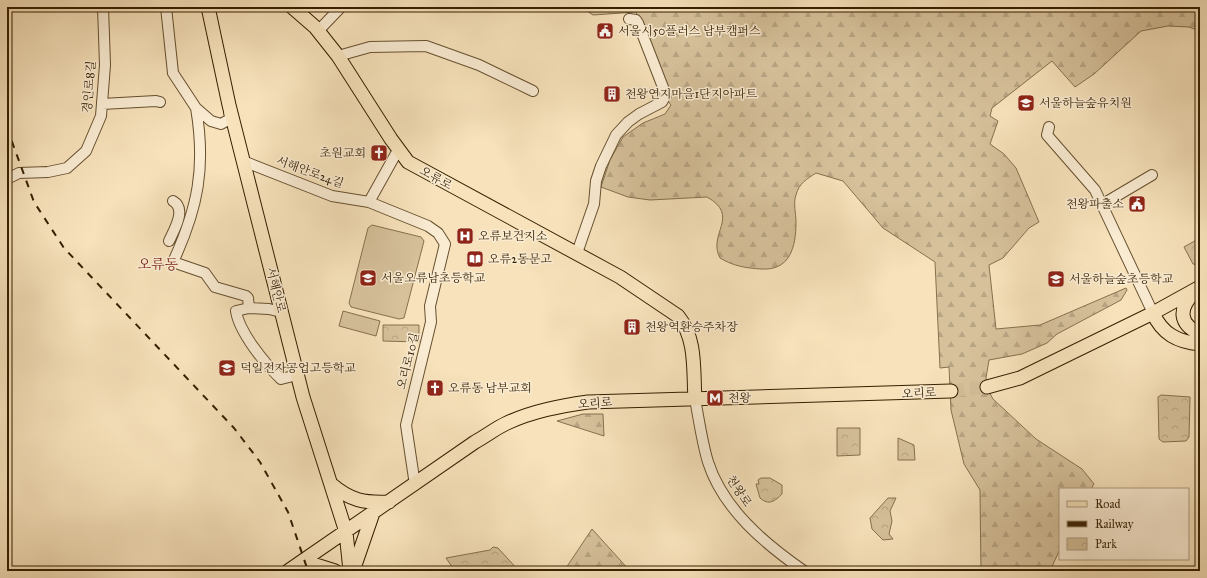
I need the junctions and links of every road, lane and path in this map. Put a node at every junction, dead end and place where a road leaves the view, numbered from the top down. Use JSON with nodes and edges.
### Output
{"nodes":[{"id":1,"x":104,"y":7,"type":"edge"},
{"id":2,"x":166,"y":7,"type":"edge"},
{"id":3,"x":208,"y":7,"type":"edge"},
{"id":4,"x":292,"y":7,"type":"edge"},
{"id":5,"x":341,"y":7,"type":"edge"},
{"id":6,"x":628,"y":19,"type":"dead end"},
{"id":7,"x":318,"y":31,"type":"junction"},
{"id":8,"x":338,"y":56,"type":"junction"},
{"id":9,"x":533,"y":91,"type":"dead end"},
{"id":10,"x":160,"y":102,"type":"dead end"},
{"id":11,"x":102,"y":104,"type":"junction"},
{"id":12,"x":229,"y":105,"type":"junction"},
{"id":13,"x":196,"y":108,"type":"junction"},
{"id":14,"x":1049,"y":128,"type":"dead end"},
{"id":15,"x":398,"y":150,"type":"junction"},
{"id":16,"x":244,"y":161,"type":"junction"},
{"id":17,"x":1152,"y":175,"type":"dead end"},
{"id":18,"x":7,"y":179,"type":"edge"},
{"id":19,"x":174,"y":201,"type":"dead end"},
{"id":20,"x":369,"y":202,"type":"junction"},
{"id":21,"x":1103,"y":204,"type":"junction"},
{"id":22,"x":169,"y":241,"type":"dead end"},
{"id":23,"x":445,"y":244,"type":"joint"},
{"id":24,"x":577,"y":253,"type":"junction"},
{"id":25,"x":1200,"y":287,"type":"edge"},
{"id":26,"x":249,"y":308,"type":"junction"},
{"id":27,"x":281,"y":312,"type":"junction"},
{"id":28,"x":1153,"y":313,"type":"junction"},
{"id":29,"x":1200,"y":334,"type":"edge"},
{"id":30,"x":1200,"y":344,"type":"edge"},
{"id":31,"x":297,"y":375,"type":"junction"},
{"id":32,"x":987,"y":387,"type":"tunnel mouth"},
{"id":33,"x":951,"y":391,"type":"tunnel mouth"},
{"id":34,"x":695,"y":399,"type":"junction"},
{"id":35,"x":331,"y":484,"type":"junction"},
{"id":36,"x":415,"y":485,"type":"junction"},
{"id":37,"x":390,"y":502,"type":"junction"},
{"id":38,"x":373,"y":513,"type":"junction"},
{"id":39,"x":346,"y":532,"type":"junction"},
{"id":40,"x":303,"y":561,"type":"junction"},
{"id":41,"x":288,"y":571,"type":"edge"},
{"id":42,"x":334,"y":571,"type":"edge"},
{"id":43,"x":352,"y":571,"type":"edge"},
{"id":44,"x":804,"y":571,"type":"edge"}],
"edges":[{"from":1,"to":11,"type":"street","name":"경인로8길"},
{"from":2,"to":13,"type":"street"},
{"from":3,"to":12,"type":"main road","name":"서해안로"},
{"from":4,"to":7,"type":"main road","name":"오류로"},
{"from":5,"to":7,"type":"street"},
{"from":6,"to":24,"type":"street"},
{"from":7,"to":8,"type":"main road","name":"오류로"},
{"from":8,"to":9,"type":"street"},
{"from":8,"to":15,"type":"main road","name":"오류로"},
{"from":10,"to":11,"type":"street"},
{"from":11,"to":18,"type":"street","name":"경인로8길"},
{"from":12,"to":13,"type":"street"},
{"from":12,"to":16,"type":"main road","name":"서해안로"},
{"from":13,"to":26,"type":"street"},
{"from":14,"to":21,"type":"street"},
{"from":15,"to":20,"type":"street"},
{"from":15,"to":24,"type":"main road","name":"오류로"},
{"from":16,"to":20,"type":"street","name":"서해안로24길"},
{"from":16,"to":27,"type":"main road","name":"서해안로"},
{"from":17,"to":21,"type":"street"},
{"from":19,"to":22,"type":"street"},
{"from":20,"to":23,"type":"street","name":"서해안로24길"},
{"from":21,"to":28,"type":"street"},
{"from":23,"to":36,"type":"street","name":"오리로10길"},
{"from":24,"to":34,"type":"main road","name":"오류로"},
{"from":25,"to":28,"type":"main road"},
{"from":25,"to":29,"type":"main road"},
{"from":26,"to":27,"type":"street"},
{"from":26,"to":31,"type":"street"},
{"from":27,"to":31,"type":"main road","name":"서해안로"},
{"from":28,"to":30,"type":"main road"},
{"from":28,"to":32,"type":"main road"},
{"from":31,"to":35,"type":"main road","name":"서해안로"},
{"from":33,"to":34,"type":"main road","name":"오리로"},
{"from":34,"to":36,"type":"main road","name":"오리로"},
{"from":34,"to":44,"type":"street","name":"천왕로"},
{"from":35,"to":37,"type":"main road"},
{"from":35,"to":39,"type":"main road","name":"서해안로"},
{"from":36,"to":37,"type":"main road","name":"오리로"},
{"from":37,"to":38,"type":"main road","name":"오리로"},
{"from":38,"to":39,"type":"main road","name":"오리로"},
{"from":38,"to":43,"type":"main road"},
{"from":39,"to":40,"type":"main road","name":"오리로"},
{"from":39,"to":43,"type":"main road","name":"서해안로"},
{"from":40,"to":41,"type":"main road","name":"오리로"},
{"from":40,"to":42,"type":"main road"}]}
